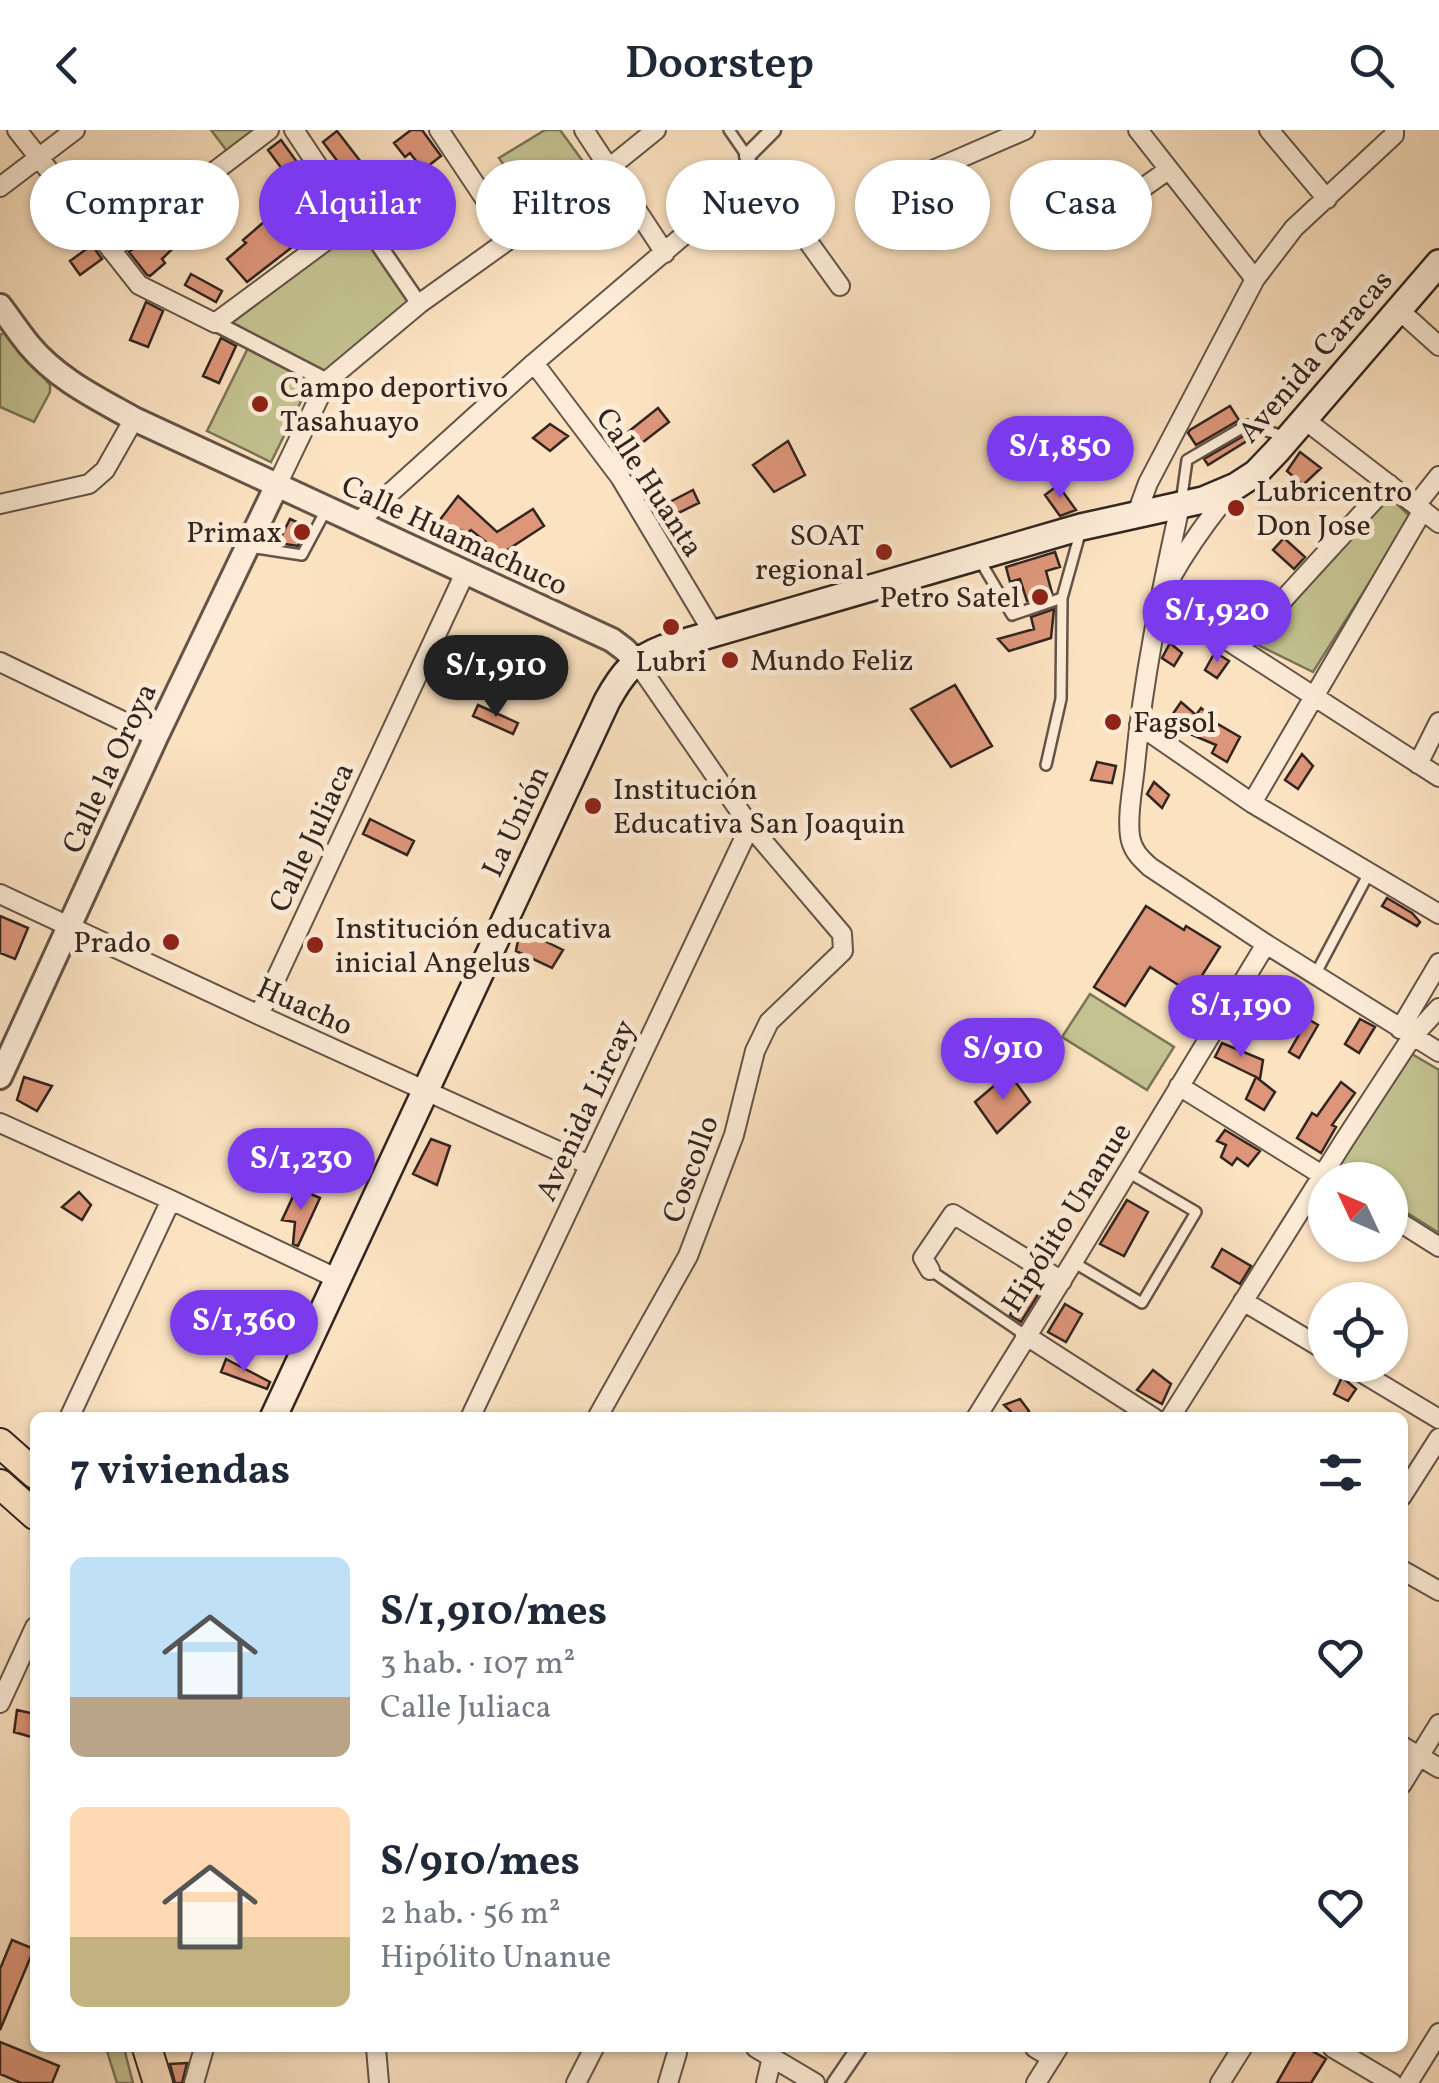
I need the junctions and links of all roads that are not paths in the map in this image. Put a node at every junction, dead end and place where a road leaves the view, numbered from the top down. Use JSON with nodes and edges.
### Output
{"nodes":[{"id":1,"x":17,"y":130,"type":"edge"},
{"id":2,"x":75,"y":130,"type":"edge"},
{"id":3,"x":269,"y":130,"type":"edge"},
{"id":4,"x":294,"y":130,"type":"edge"},
{"id":5,"x":439,"y":130,"type":"edge"},
{"id":6,"x":584,"y":130,"type":"edge"},
{"id":7,"x":656,"y":130,"type":"edge"},
{"id":8,"x":729,"y":130,"type":"edge"},
{"id":9,"x":773,"y":130,"type":"edge"},
{"id":10,"x":1025,"y":130,"type":"edge"},
{"id":11,"x":1138,"y":130,"type":"edge"},
{"id":12,"x":1269,"y":130,"type":"edge"},
{"id":13,"x":1393,"y":132,"type":"edge"},
{"id":14,"x":38,"y":158,"type":"junction"},
{"id":15,"x":229,"y":160,"type":"edge"},
{"id":16,"x":314,"y":160,"type":"edge"},
{"id":17,"x":604,"y":160,"type":"edge"},
{"id":18,"x":619,"y":160,"type":"edge"},
{"id":19,"x":750,"y":160,"type":"edge"},
{"id":20,"x":755,"y":160,"type":"edge"},
{"id":21,"x":956,"y":160,"type":"edge"},
{"id":22,"x":1168,"y":170,"type":"junction"},
{"id":23,"x":1152,"y":182,"type":"edge"},
{"id":24,"x":476,"y":186,"type":"edge"},
{"id":25,"x":0,"y":187,"type":"edge"},
{"id":26,"x":1327,"y":198,"type":"junction"},
{"id":27,"x":646,"y":224,"type":"edge"},
{"id":28,"x":110,"y":250,"type":"edge"},
{"id":29,"x":313,"y":250,"type":"edge"},
{"id":30,"x":383,"y":250,"type":"edge"},
{"id":31,"x":494,"y":250,"type":"edge"},
{"id":32,"x":668,"y":250,"type":"edge"},
{"id":33,"x":814,"y":250,"type":"edge"},
{"id":34,"x":665,"y":253,"type":"junction"},
{"id":35,"x":1439,"y":264,"type":"edge"},
{"id":36,"x":1255,"y":279,"type":"junction"},
{"id":37,"x":840,"y":286,"type":"dead end"},
{"id":38,"x":419,"y":304,"type":"junction"},
{"id":39,"x":0,"y":306,"type":"edge"},
{"id":40,"x":1399,"y":310,"type":"junction"},
{"id":41,"x":214,"y":323,"type":"junction"},
{"id":42,"x":1439,"y":346,"type":"edge"},
{"id":43,"x":534,"y":363,"type":"junction"},
{"id":44,"x":327,"y":381,"type":"junction"},
{"id":45,"x":134,"y":419,"type":"junction"},
{"id":46,"x":1297,"y":429,"type":"junction"},
{"id":47,"x":1439,"y":476,"type":"edge"},
{"id":48,"x":1389,"y":484,"type":"junction"},
{"id":49,"x":276,"y":486,"type":"junction"},
{"id":50,"x":1236,"y":486,"type":"junction"},
{"id":51,"x":0,"y":504,"type":"edge"},
{"id":52,"x":1180,"y":506,"type":"junction"},
{"id":53,"x":1419,"y":508,"type":"junction"},
{"id":54,"x":326,"y":510,"type":"junction"},
{"id":55,"x":1136,"y":516,"type":"junction"},
{"id":56,"x":1439,"y":523,"type":"edge"},
{"id":57,"x":357,"y":524,"type":"junction"},
{"id":58,"x":1081,"y":527,"type":"junction"},
{"id":59,"x":248,"y":546,"type":"junction"},
{"id":60,"x":978,"y":557,"type":"junction"},
{"id":61,"x":465,"y":573,"type":"junction"},
{"id":62,"x":1160,"y":597,"type":"junction"},
{"id":63,"x":1062,"y":598,"type":"junction"},
{"id":64,"x":714,"y":634,"type":"junction"},
{"id":65,"x":1240,"y":647,"type":"junction"},
{"id":66,"x":0,"y":662,"type":"edge"},
{"id":67,"x":636,"y":662,"type":"junction"},
{"id":68,"x":1314,"y":697,"type":"junction"},
{"id":69,"x":1439,"y":722,"type":"edge"},
{"id":70,"x":1139,"y":725,"type":"junction"},
{"id":71,"x":156,"y":737,"type":"junction"},
{"id":72,"x":1418,"y":764,"type":"junction"},
{"id":73,"x":1046,"y":765,"type":"dead end"},
{"id":74,"x":1439,"y":776,"type":"edge"},
{"id":75,"x":1252,"y":803,"type":"junction"},
{"id":76,"x":750,"y":826,"type":"junction"},
{"id":77,"x":1369,"y":872,"type":"junction"},
{"id":78,"x":0,"y":894,"type":"edge"},
{"id":79,"x":1439,"y":914,"type":"edge"},
{"id":80,"x":68,"y":927,"type":"junction"},
{"id":81,"x":1266,"y":944,"type":"junction"},
{"id":82,"x":843,"y":951,"type":"joint"},
{"id":83,"x":1439,"y":963,"type":"edge"},
{"id":84,"x":1315,"y":974,"type":"junction"},
{"id":85,"x":1439,"y":1008,"type":"edge"},
{"id":86,"x":258,"y":1015,"type":"junction"},
{"id":87,"x":1406,"y":1033,"type":"junction"},
{"id":88,"x":1439,"y":1052,"type":"edge"},
{"id":89,"x":0,"y":1077,"type":"edge"},
{"id":90,"x":1179,"y":1086,"type":"junction"},
{"id":91,"x":425,"y":1089,"type":"junction"},
{"id":92,"x":0,"y":1123,"type":"edge"},
{"id":93,"x":1334,"y":1162,"type":"edge"},
{"id":94,"x":589,"y":1165,"type":"junction"},
{"id":95,"x":1308,"y":1166,"type":"edge"},
{"id":96,"x":1128,"y":1172,"type":"junction"},
{"id":97,"x":171,"y":1200,"type":"junction"},
{"id":98,"x":1308,"y":1204,"type":"edge"},
{"id":99,"x":1408,"y":1227,"type":"edge"},
{"id":100,"x":1439,"y":1246,"type":"edge"},
{"id":101,"x":1073,"y":1262,"type":"junction"},
{"id":102,"x":930,"y":1270,"type":"joint"},
{"id":103,"x":338,"y":1280,"type":"junction"},
{"id":104,"x":1062,"y":1281,"type":"junction"},
{"id":105,"x":1243,"y":1301,"type":"junction"},
{"id":106,"x":1025,"y":1335,"type":"junction"},
{"id":107,"x":1308,"y":1340,"type":"edge"},
{"id":108,"x":1377,"y":1382,"type":"edge"},
{"id":109,"x":73,"y":1412,"type":"edge"},
{"id":110,"x":276,"y":1412,"type":"edge"},
{"id":111,"x":473,"y":1412,"type":"edge"},
{"id":112,"x":600,"y":1412,"type":"edge"},
{"id":113,"x":980,"y":1412,"type":"edge"},
{"id":114,"x":1145,"y":1412,"type":"edge"},
{"id":115,"x":1174,"y":1412,"type":"edge"},
{"id":116,"x":1439,"y":1419,"type":"edge"},
{"id":117,"x":1439,"y":1438,"type":"edge"},
{"id":118,"x":0,"y":1443,"type":"edge"},
{"id":119,"x":30,"y":1470,"type":"edge"},
{"id":120,"x":0,"y":1484,"type":"edge"},
{"id":121,"x":1408,"y":1487,"type":"edge"},
{"id":122,"x":30,"y":1511,"type":"edge"},
{"id":123,"x":1408,"y":1574,"type":"edge"},
{"id":124,"x":1439,"y":1592,"type":"edge"},
{"id":125,"x":30,"y":1638,"type":"edge"},
{"id":126,"x":0,"y":1703,"type":"edge"},
{"id":127,"x":1439,"y":1724,"type":"edge"},
{"id":128,"x":1408,"y":1749,"type":"edge"},
{"id":129,"x":1420,"y":1756,"type":"junction"},
{"id":130,"x":1439,"y":1768,"type":"edge"},
{"id":131,"x":1408,"y":1775,"type":"edge"},
{"id":132,"x":1439,"y":2033,"type":"edge"},
{"id":133,"x":132,"y":2052,"type":"edge"},
{"id":134,"x":149,"y":2052,"type":"edge"},
{"id":135,"x":203,"y":2052,"type":"edge"},
{"id":136,"x":376,"y":2052,"type":"edge"},
{"id":137,"x":592,"y":2052,"type":"edge"},
{"id":138,"x":677,"y":2052,"type":"dead end"},
{"id":139,"x":764,"y":2052,"type":"edge"},
{"id":140,"x":856,"y":2052,"type":"edge"},
{"id":141,"x":1239,"y":2052,"type":"edge"},
{"id":142,"x":1340,"y":2052,"type":"edge"},
{"id":143,"x":1055,"y":2053,"type":"edge"},
{"id":144,"x":140,"y":2083,"type":"edge"},
{"id":145,"x":158,"y":2083,"type":"edge"},
{"id":146,"x":194,"y":2083,"type":"edge"},
{"id":147,"x":379,"y":2083,"type":"edge"},
{"id":148,"x":576,"y":2083,"type":"edge"},
{"id":149,"x":668,"y":2083,"type":"edge"},
{"id":150,"x":766,"y":2083,"type":"edge"},
{"id":151,"x":816,"y":2083,"type":"edge"},
{"id":152,"x":836,"y":2083,"type":"edge"},
{"id":153,"x":1036,"y":2083,"type":"edge"},
{"id":154,"x":1220,"y":2083,"type":"edge"},
{"id":155,"x":1392,"y":2083,"type":"edge"},
{"id":156,"x":1408,"y":2083,"type":"edge"}],
"edges":[{"from":1,"to":14,"type":"street"},
{"from":2,"to":14,"type":"street"},
{"from":3,"to":15,"type":"street"},
{"from":4,"to":16,"type":"street"},
{"from":5,"to":24,"type":"street"},
{"from":6,"to":17,"type":"street"},
{"from":7,"to":18,"type":"street"},
{"from":8,"to":19,"type":"lane"},
{"from":9,"to":20,"type":"street"},
{"from":10,"to":21,"type":"street"},
{"from":11,"to":22,"type":"street"},
{"from":12,"to":26,"type":"street"},
{"from":13,"to":26,"type":"street"},
{"from":14,"to":25,"type":"street"},
{"from":22,"to":23,"type":"street"},
{"from":22,"to":36,"type":"street"},
{"from":26,"to":36,"type":"street"},
{"from":27,"to":34,"type":"street"},
{"from":28,"to":41,"type":"street"},
{"from":29,"to":41,"type":"street"},
{"from":30,"to":38,"type":"street"},
{"from":31,"to":38,"type":"street"},
{"from":32,"to":34,"type":"street"},
{"from":33,"to":37,"type":"street"},
{"from":34,"to":43,"type":"street"},
{"from":35,"to":40,"type":"main road","name":"Avenida Caracas"},
{"from":36,"to":55,"type":"street"},
{"from":38,"to":44,"type":"street"},
{"from":39,"to":45,"type":"street","name":"Calle Huamachuco"},
{"from":40,"to":42,"type":"street"},
{"from":40,"to":46,"type":"main road","name":"Avenida Caracas"},
{"from":41,"to":44,"type":"street"},
{"from":43,"to":57,"type":"street"},
{"from":43,"to":64,"type":"street","name":"Calle Huanta"},
{"from":44,"to":49,"type":"street"},
{"from":45,"to":49,"type":"street","name":"Calle Huamachuco"},
{"from":45,"to":51,"type":"street"},
{"from":46,"to":48,"type":"street"},
{"from":46,"to":50,"type":"main road","name":"Avenida Caracas"},
{"from":46,"to":52,"type":"lane"},
{"from":47,"to":53,"type":"street"},
{"from":48,"to":53,"type":"street"},
{"from":48,"to":65,"type":"street"},
{"from":49,"to":54,"type":"street","name":"Calle Huamachuco"},
{"from":49,"to":59,"type":"street","name":"Calle la Oroya"},
{"from":50,"to":52,"type":"main road"},
{"from":50,"to":62,"type":"street"},
{"from":52,"to":55,"type":"main road"},
{"from":52,"to":62,"type":"street"},
{"from":53,"to":56,"type":"street"},
{"from":53,"to":68,"type":"street"},
{"from":54,"to":57,"type":"street","name":"Calle Huamachuco"},
{"from":54,"to":59,"type":"lane"},
{"from":55,"to":58,"type":"main road"},
{"from":57,"to":61,"type":"street","name":"Calle Huamachuco"},
{"from":58,"to":60,"type":"main road"},
{"from":58,"to":63,"type":"lane"},
{"from":59,"to":71,"type":"street","name":"Calle la Oroya"},
{"from":60,"to":63,"type":"lane"},
{"from":60,"to":64,"type":"main road"},
{"from":61,"to":67,"type":"street","name":"Calle Huamachuco"},
{"from":61,"to":86,"type":"street","name":"Calle Juliaca"},
{"from":62,"to":65,"type":"street"},
{"from":62,"to":70,"type":"street"},
{"from":63,"to":73,"type":"lane"},
{"from":64,"to":67,"type":"main road"},
{"from":65,"to":68,"type":"street"},
{"from":66,"to":71,"type":"street"},
{"from":67,"to":76,"type":"street","name":"Calle Huamachuco"},
{"from":67,"to":91,"type":"main road","name":"La Unión"},
{"from":68,"to":72,"type":"street"},
{"from":68,"to":75,"type":"street"},
{"from":69,"to":72,"type":"street"},
{"from":70,"to":75,"type":"street"},
{"from":70,"to":81,"type":"street"},
{"from":71,"to":80,"type":"street","name":"Calle la Oroya"},
{"from":72,"to":74,"type":"street"},
{"from":75,"to":77,"type":"street"},
{"from":76,"to":82,"type":"street","name":"Calle Huamachuco"},
{"from":76,"to":94,"type":"street","name":"Avenida Lircay"},
{"from":77,"to":79,"type":"street"},
{"from":77,"to":84,"type":"lane"},
{"from":78,"to":80,"type":"street","name":"Huacho"},
{"from":80,"to":86,"type":"street","name":"Huacho"},
{"from":80,"to":89,"type":"street","name":"Calle la Oroya"},
{"from":81,"to":84,"type":"street"},
{"from":81,"to":90,"type":"street","name":"Hipólito Unanue"},
{"from":82,"to":112,"type":"street","name":"Coscollo"},
{"from":83,"to":87,"type":"street"},
{"from":84,"to":87,"type":"street"},
{"from":85,"to":87,"type":"street"},
{"from":86,"to":91,"type":"street","name":"Huacho"},
{"from":87,"to":88,"type":"street"},
{"from":87,"to":93,"type":"street"},
{"from":90,"to":95,"type":"street"},
{"from":90,"to":96,"type":"street","name":"Hipólito Unanue"},
{"from":91,"to":94,"type":"street","name":"Huacho"},
{"from":91,"to":103,"type":"main road","name":"La Unión"},
{"from":92,"to":97,"type":"street"},
{"from":94,"to":111,"type":"street","name":"Avenida Lircay"},
{"from":96,"to":101,"type":"street","name":"Hipólito Unanue"},
{"from":96,"to":101,"type":"lane"},
{"from":97,"to":103,"type":"street"},
{"from":97,"to":109,"type":"street"},
{"from":98,"to":105,"type":"street"},
{"from":99,"to":100,"type":"street"},
{"from":101,"to":104,"type":"street","name":"Hipólito Unanue"},
{"from":102,"to":104,"type":"street"},
{"from":102,"to":106,"type":"lane"},
{"from":103,"to":110,"type":"main road","name":"La Unión"},
{"from":104,"to":106,"type":"street","name":"Hipólito Unanue"},
{"from":105,"to":107,"type":"street"},
{"from":105,"to":115,"type":"street"},
{"from":106,"to":113,"type":"street","name":"Hipólito Unanue"},
{"from":106,"to":114,"type":"street"},
{"from":108,"to":116,"type":"street"},
{"from":117,"to":121,"type":"street"},
{"from":118,"to":119,"type":"main road"},
{"from":120,"to":122,"type":"main road"},
{"from":123,"to":124,"type":"street"},
{"from":125,"to":126,"type":"street"},
{"from":127,"to":129,"type":"street"},
{"from":128,"to":129,"type":"street"},
{"from":129,"to":130,"type":"street"},
{"from":129,"to":131,"type":"street"},
{"from":132,"to":156,"type":"street"},
{"from":133,"to":144,"type":"main road"},
{"from":134,"to":145,"type":"main road"},
{"from":135,"to":146,"type":"street"},
{"from":136,"to":147,"type":"street"},
{"from":137,"to":148,"type":"street"},
{"from":138,"to":149,"type":"street"},
{"from":139,"to":150,"type":"street"},
{"from":139,"to":151,"type":"street"},
{"from":140,"to":152,"type":"street"},
{"from":141,"to":154,"type":"street"},
{"from":142,"to":155,"type":"street"},
{"from":143,"to":153,"type":"street"}]}
